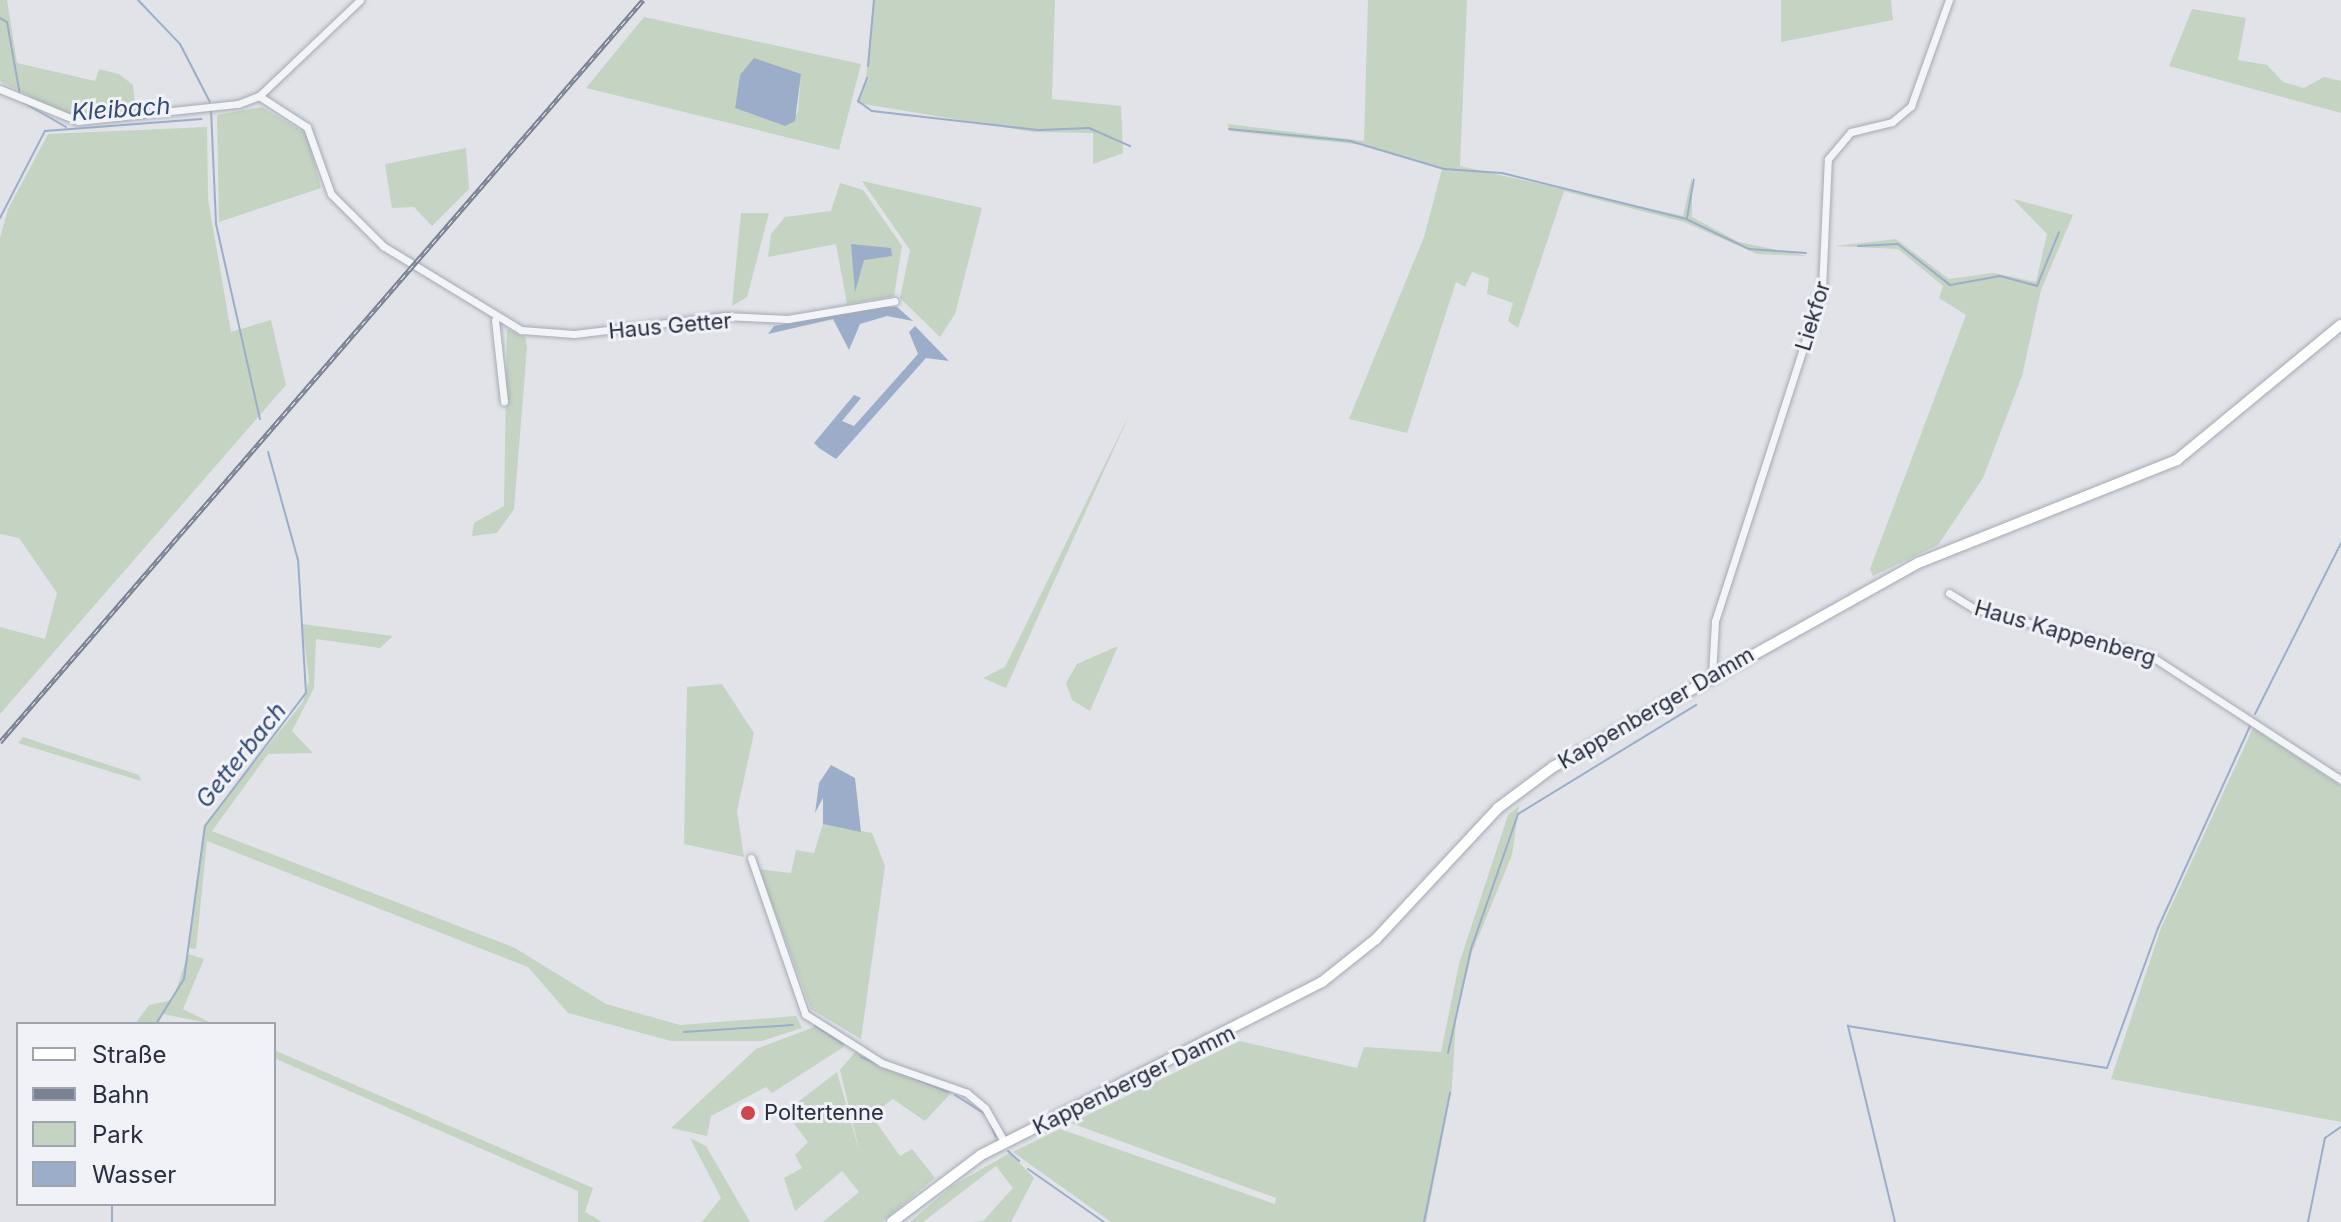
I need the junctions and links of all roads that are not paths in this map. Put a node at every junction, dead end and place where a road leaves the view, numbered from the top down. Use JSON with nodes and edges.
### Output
{"nodes":[{"id":1,"x":360,"y":0,"type":"edge"},
{"id":2,"x":1949,"y":0,"type":"edge"},
{"id":3,"x":1,"y":91,"type":"edge"},
{"id":4,"x":259,"y":96,"type":"junction"},
{"id":5,"x":894,"y":301,"type":"dead end"},
{"id":6,"x":495,"y":320,"type":"junction"},
{"id":7,"x":2341,"y":325,"type":"edge"},
{"id":8,"x":504,"y":402,"type":"dead end"},
{"id":9,"x":1949,"y":593,"type":"dead end"},
{"id":10,"x":1712,"y":675,"type":"junction"},
{"id":11,"x":2341,"y":780,"type":"edge"},
{"id":12,"x":751,"y":858,"type":"dead end"},
{"id":13,"x":1005,"y":1143,"type":"junction"},
{"id":14,"x":892,"y":1222,"type":"edge"}],
"edges":[{"from":1,"to":4,"type":"street"},
{"from":2,"to":10,"type":"street","name":"Liekfor"},
{"from":3,"to":4,"type":"street"},
{"from":4,"to":6,"type":"street","name":"Haus Getter"},
{"from":5,"to":6,"type":"street","name":"Haus Getter"},
{"from":6,"to":8,"type":"street"},
{"from":7,"to":10,"type":"main road","name":"Kappenberger Damm"},
{"from":9,"to":11,"type":"street","name":"Haus Kappenberg"},
{"from":10,"to":13,"type":"main road","name":"Kappenberger Damm"},
{"from":12,"to":13,"type":"street"},
{"from":13,"to":14,"type":"main road","name":"Kappenberger Damm"}]}
